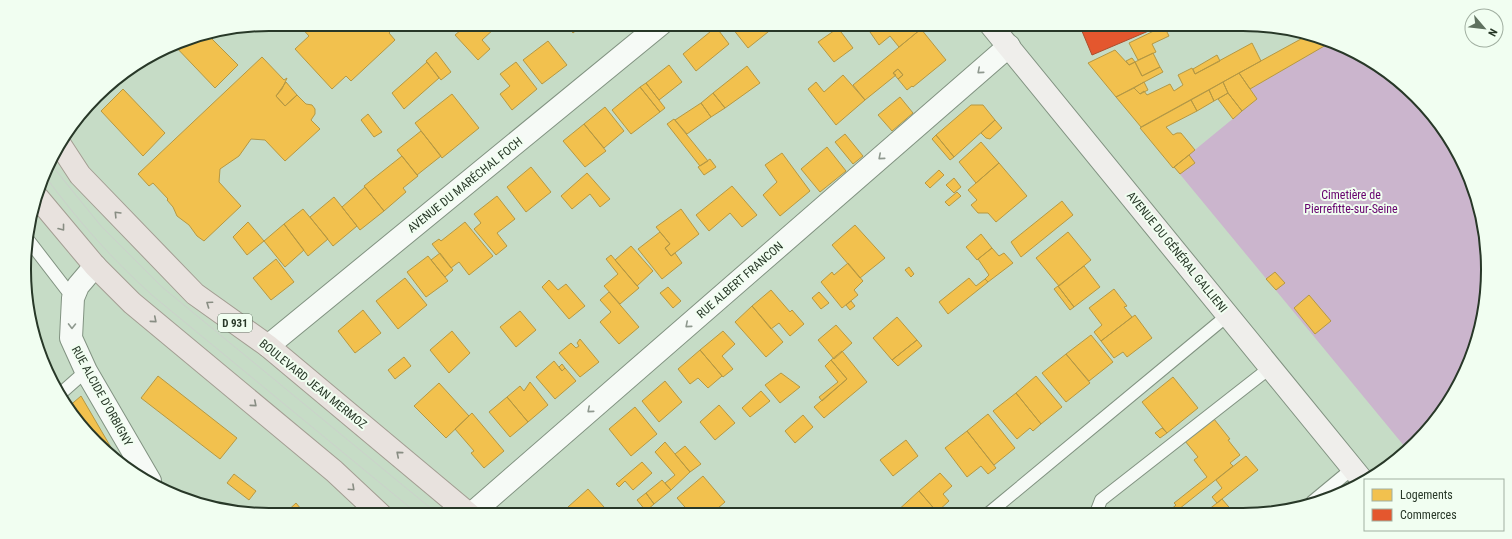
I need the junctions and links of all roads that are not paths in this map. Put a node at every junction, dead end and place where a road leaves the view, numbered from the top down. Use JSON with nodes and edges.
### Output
{"nodes":[{"id":1,"x":652,"y":31,"type":"edge"},
{"id":2,"x":996,"y":31,"type":"edge"},
{"id":3,"x":1009,"y":46,"type":"junction"},
{"id":4,"x":63,"y":150,"type":"edge"},
{"id":5,"x":41,"y":202,"type":"edge"},
{"id":6,"x":33,"y":245,"type":"edge"},
{"id":7,"x":95,"y":266,"type":"junction"},
{"id":8,"x":73,"y":298,"type":"junction"},
{"id":9,"x":1228,"y":315,"type":"junction"},
{"id":10,"x":268,"y":346,"type":"junction"},
{"id":11,"x":1271,"y":367,"type":"junction"},
{"id":12,"x":86,"y":371,"type":"junction"},
{"id":13,"x":64,"y":391,"type":"edge"},
{"id":14,"x":145,"y":473,"type":"edge"},
{"id":15,"x":1358,"y":475,"type":"edge"},
{"id":16,"x":1330,"y":491,"type":"edge"},
{"id":17,"x":374,"y":508,"type":"edge"},
{"id":18,"x":462,"y":508,"type":"edge"},
{"id":19,"x":478,"y":508,"type":"edge"},
{"id":20,"x":996,"y":508,"type":"edge"},
{"id":21,"x":1098,"y":508,"type":"edge"}],
"edges":[{"from":1,"to":10,"type":"street","name":"AVENUE DU MARÉCHAL FOCH"},
{"from":2,"to":3,"type":"street","name":"AVENUE DU GÉNÉRAL GALLIENI"},
{"from":3,"to":9,"type":"street","name":"AVENUE DU GÉNÉRAL GALLIENI"},
{"from":3,"to":19,"type":"street","name":"RUE ALBERT FRANCON","one_way":true},
{"from":10,"to":4,"type":"main road","name":"BOULEVARD JEAN MERMOZ","number":"D 931","one_way":true},
{"from":5,"to":7,"type":"main road","one_way":true},
{"from":6,"to":8,"type":"lane"},
{"from":7,"to":8,"type":"street","name":"RUE ALCIDE D'ORBIGNY"},
{"from":7,"to":17,"type":"main road","one_way":true},
{"from":8,"to":12,"type":"street","name":"RUE ALCIDE D'ORBIGNY","one_way":true},
{"from":9,"to":11,"type":"street","name":"AVENUE DU GÉNÉRAL GALLIENI"},
{"from":9,"to":20,"type":"lane"},
{"from":18,"to":10,"type":"main road","name":"BOULEVARD JEAN MERMOZ","number":"D 931","one_way":true},
{"from":11,"to":15,"type":"street","name":"AVENUE DU GÉNÉRAL GALLIENI"},
{"from":11,"to":21,"type":"lane"},
{"from":12,"to":13,"type":"lane"},
{"from":12,"to":14,"type":"street","name":"RUE ALCIDE D'ORBIGNY"},
{"from":15,"to":16,"type":"lane"}]}
